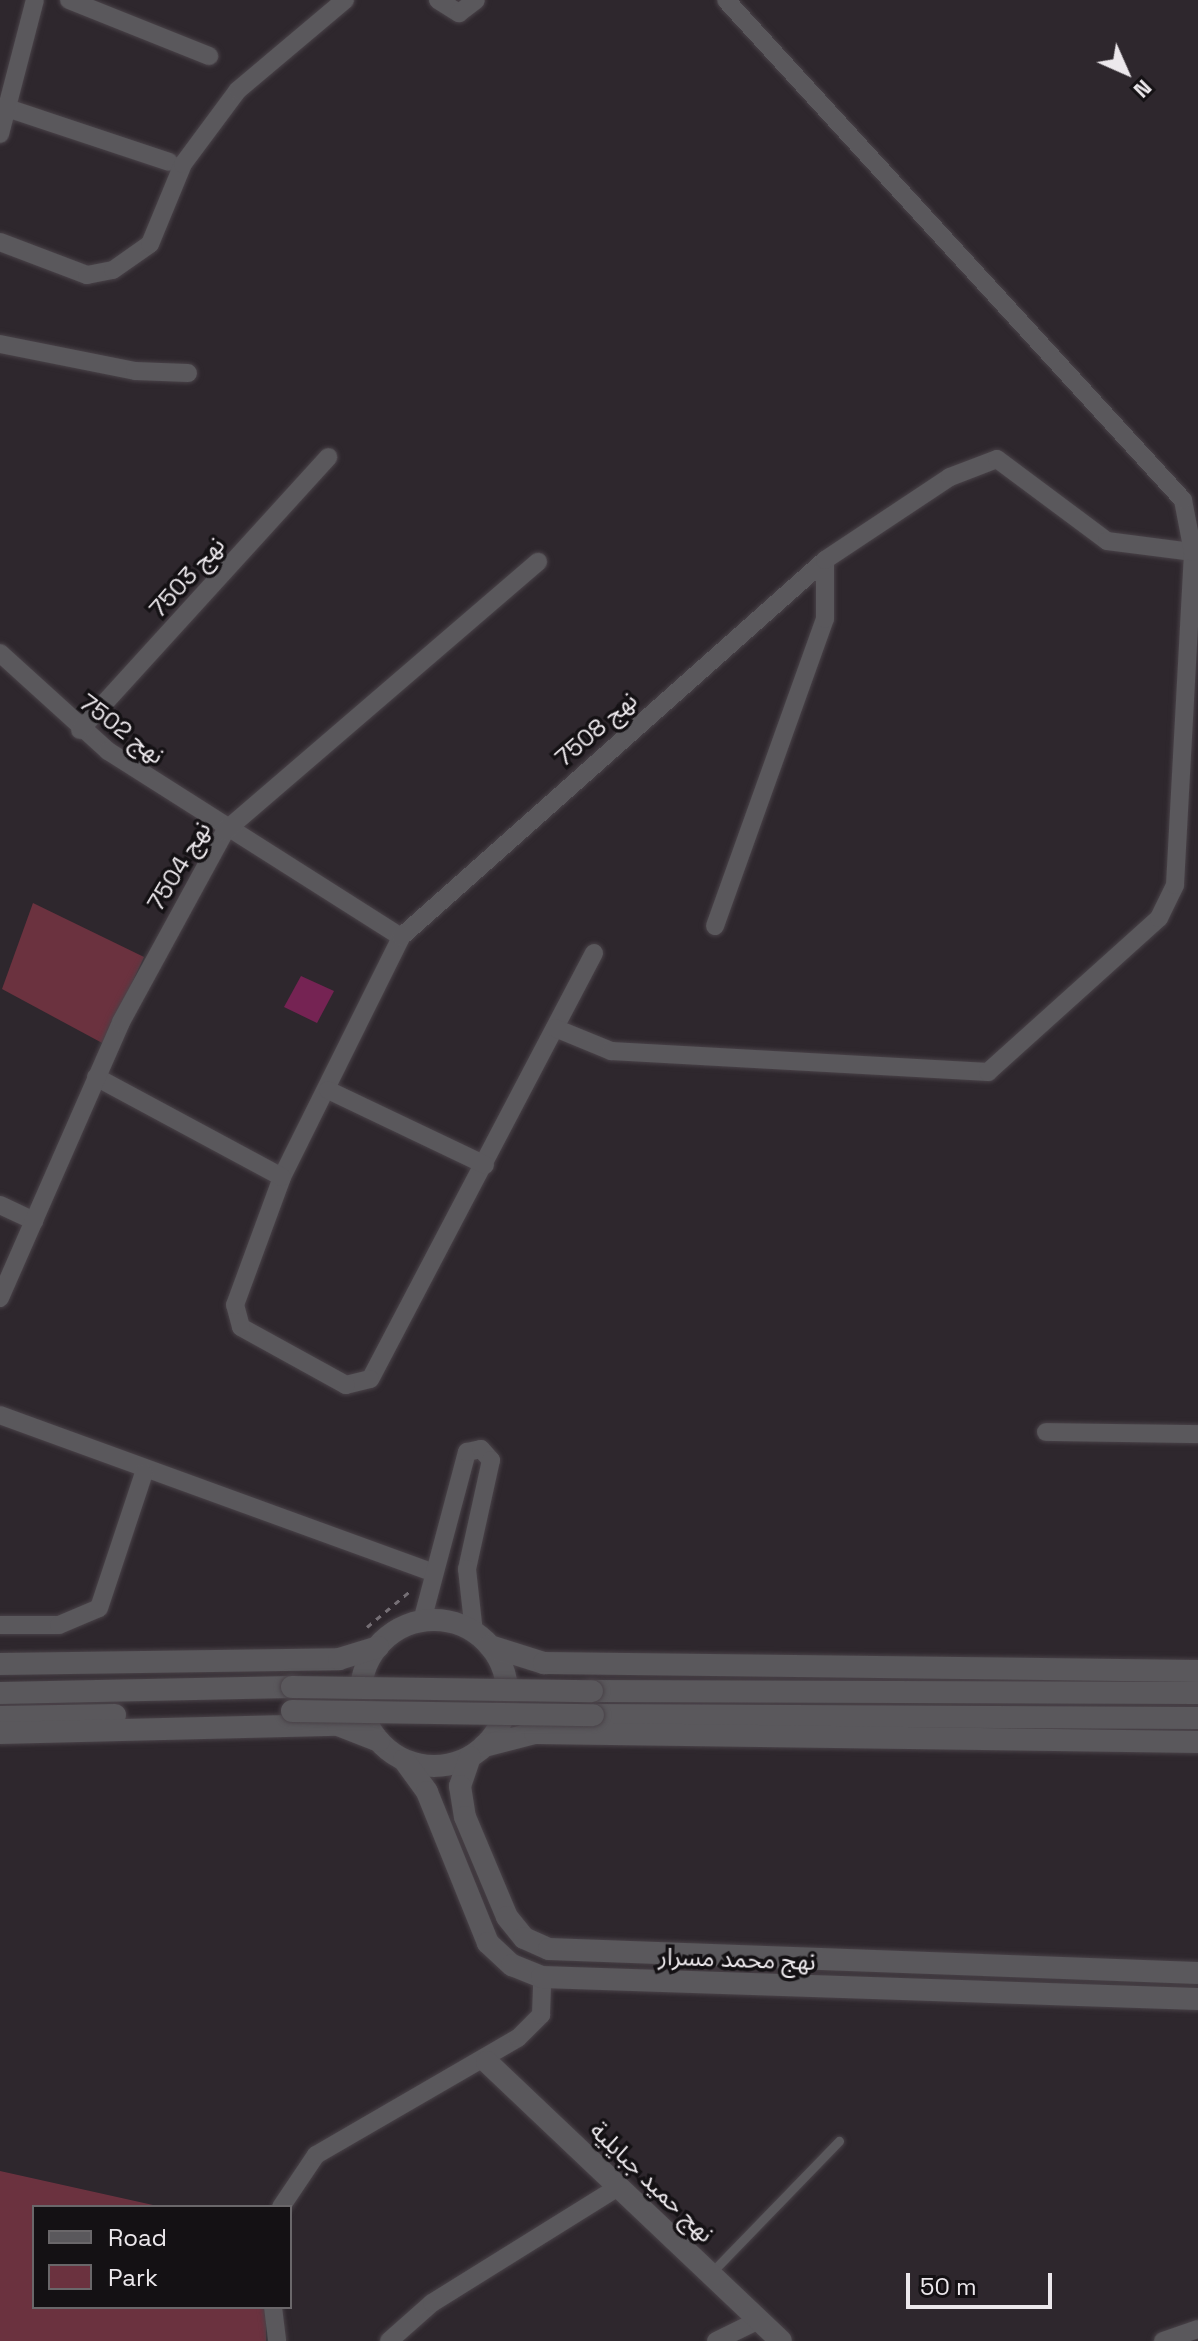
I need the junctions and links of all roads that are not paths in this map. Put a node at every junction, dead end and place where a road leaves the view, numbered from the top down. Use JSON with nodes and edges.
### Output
{"nodes":[{"id":1,"x":35,"y":0,"type":"edge"},
{"id":2,"x":69,"y":0,"type":"edge"},
{"id":3,"x":345,"y":0,"type":"edge"},
{"id":4,"x":438,"y":0,"type":"edge"},
{"id":5,"x":476,"y":0,"type":"edge"},
{"id":6,"x":726,"y":0,"type":"edge"},
{"id":7,"x":209,"y":56,"type":"dead end"},
{"id":8,"x":4,"y":107,"type":"junction"},
{"id":9,"x":0,"y":134,"type":"edge"},
{"id":10,"x":169,"y":162,"type":"dead end"},
{"id":11,"x":0,"y":242,"type":"edge"},
{"id":12,"x":0,"y":344,"type":"edge"},
{"id":13,"x":188,"y":373,"type":"dead end"},
{"id":14,"x":328,"y":457,"type":"dead end"},
{"id":15,"x":1193,"y":552,"type":"junction"},
{"id":16,"x":825,"y":560,"type":"junction"},
{"id":17,"x":538,"y":562,"type":"dead end"},
{"id":18,"x":0,"y":653,"type":"edge"},
{"id":19,"x":80,"y":730,"type":"junction"},
{"id":20,"x":225,"y":831,"type":"junction"},
{"id":21,"x":715,"y":926,"type":"dead end"},
{"id":22,"x":401,"y":937,"type":"junction"},
{"id":23,"x":594,"y":953,"type":"dead end"},
{"id":24,"x":555,"y":1028,"type":"junction"},
{"id":25,"x":96,"y":1077,"type":"junction"},
{"id":26,"x":328,"y":1090,"type":"junction"},
{"id":27,"x":485,"y":1165,"type":"junction"},
{"id":28,"x":282,"y":1177,"type":"junction"},
{"id":29,"x":0,"y":1205,"type":"edge"},
{"id":30,"x":34,"y":1221,"type":"junction"},
{"id":31,"x":0,"y":1298,"type":"edge"},
{"id":32,"x":0,"y":1416,"type":"edge"},
{"id":33,"x":1046,"y":1432,"type":"dead end"},
{"id":34,"x":1198,"y":1434,"type":"edge"},
{"id":35,"x":144,"y":1473,"type":"junction"},
{"id":36,"x":432,"y":1572,"type":"junction"},
{"id":37,"x":422,"y":1621,"type":"junction"},
{"id":38,"x":0,"y":1625,"type":"edge"},
{"id":39,"x":482,"y":1639,"type":"junction"},
{"id":40,"x":378,"y":1647,"type":"junction"},
{"id":41,"x":0,"y":1664,"type":"edge"},
{"id":42,"x":1198,"y":1671,"type":"edge"},
{"id":43,"x":0,"y":1693,"type":"edge"},
{"id":44,"x":1198,"y":1693,"type":"edge"},
{"id":45,"x":0,"y":1717,"type":"edge"},
{"id":46,"x":1198,"y":1718,"type":"edge"},
{"id":47,"x":0,"y":1733,"type":"edge"},
{"id":48,"x":379,"y":1742,"type":"junction"},
{"id":49,"x":1198,"y":1742,"type":"edge"},
{"id":50,"x":477,"y":1752,"type":"junction"},
{"id":51,"x":404,"y":1760,"type":"junction"},
{"id":52,"x":1198,"y":1973,"type":"edge"},
{"id":53,"x":542,"y":1977,"type":"junction"},
{"id":54,"x":1198,"y":1999,"type":"edge"},
{"id":55,"x":487,"y":2062,"type":"junction"},
{"id":56,"x":839,"y":2141,"type":"dead end"},
{"id":57,"x":620,"y":2186,"type":"junction"},
{"id":58,"x":282,"y":2205,"type":"edge"},
{"id":59,"x":710,"y":2273,"type":"junction"},
{"id":60,"x":273,"y":2309,"type":"edge"},
{"id":61,"x":759,"y":2320,"type":"junction"},
{"id":62,"x":1198,"y":2329,"type":"edge"},
{"id":63,"x":277,"y":2341,"type":"edge"},
{"id":64,"x":389,"y":2341,"type":"edge"},
{"id":65,"x":716,"y":2341,"type":"edge"},
{"id":66,"x":781,"y":2341,"type":"edge"},
{"id":67,"x":1163,"y":2341,"type":"edge"}],
"edges":[{"from":1,"to":8,"type":"street"},
{"from":2,"to":7,"type":"street"},
{"from":3,"to":11,"type":"street"},
{"from":4,"to":5,"type":"street"},
{"from":6,"to":15,"type":"street"},
{"from":8,"to":9,"type":"street"},
{"from":8,"to":10,"type":"street"},
{"from":12,"to":13,"type":"street"},
{"from":14,"to":19,"type":"street","name":"نهج 7503"},
{"from":15,"to":16,"type":"street","name":"نهج 7508"},
{"from":15,"to":24,"type":"street"},
{"from":16,"to":21,"type":"street"},
{"from":16,"to":22,"type":"street","name":"نهج 7508"},
{"from":17,"to":20,"type":"street","name":"نهج 7504"},
{"from":18,"to":19,"type":"street","name":"نهج 7502"},
{"from":19,"to":20,"type":"street","name":"نهج 7502"},
{"from":20,"to":22,"type":"street","name":"نهج 7502"},
{"from":20,"to":25,"type":"street","name":"نهج 7504"},
{"from":22,"to":26,"type":"street"},
{"from":23,"to":24,"type":"street"},
{"from":24,"to":27,"type":"street"},
{"from":25,"to":28,"type":"street"},
{"from":25,"to":30,"type":"street","name":"نهج 7504"},
{"from":26,"to":27,"type":"street"},
{"from":26,"to":28,"type":"street"},
{"from":27,"to":28,"type":"street"},
{"from":29,"to":30,"type":"street"},
{"from":30,"to":31,"type":"street","name":"نهج 7504"},
{"from":32,"to":35,"type":"street"},
{"from":33,"to":34,"type":"street"},
{"from":35,"to":36,"type":"street"},
{"from":35,"to":38,"type":"street"},
{"from":36,"to":37,"type":"street"},
{"from":36,"to":39,"type":"street"},
{"from":37,"to":39,"type":"street"},
{"from":37,"to":40,"type":"street"},
{"from":39,"to":42,"type":"street"},
{"from":39,"to":50,"type":"street"},
{"from":40,"to":41,"type":"street"},
{"from":40,"to":48,"type":"street"},
{"from":43,"to":44,"type":"street","bridge":true},
{"from":45,"to":46,"type":"street","bridge":true},
{"from":47,"to":48,"type":"street"},
{"from":48,"to":51,"type":"street"},
{"from":49,"to":50,"type":"street"},
{"from":50,"to":51,"type":"street"},
{"from":50,"to":52,"type":"street","name":"نهج محمد مسرار"},
{"from":51,"to":53,"type":"street","name":"نهج محمد مسرار"},
{"from":53,"to":54,"type":"street","name":"نهج محمد مسرار"},
{"from":53,"to":55,"type":"street"},
{"from":55,"to":57,"type":"street","name":"نهج حميد جبايلية"},
{"from":55,"to":58,"type":"street"},
{"from":56,"to":59,"type":"lane"},
{"from":57,"to":59,"type":"street","name":"نهج حميد جبايلية"},
{"from":57,"to":64,"type":"street"},
{"from":59,"to":61,"type":"street","name":"نهج حميد جبايلية"},
{"from":60,"to":63,"type":"street"},
{"from":61,"to":65,"type":"street"},
{"from":61,"to":66,"type":"street","name":"نهج حميد جبايلية"},
{"from":62,"to":67,"type":"street"}]}
